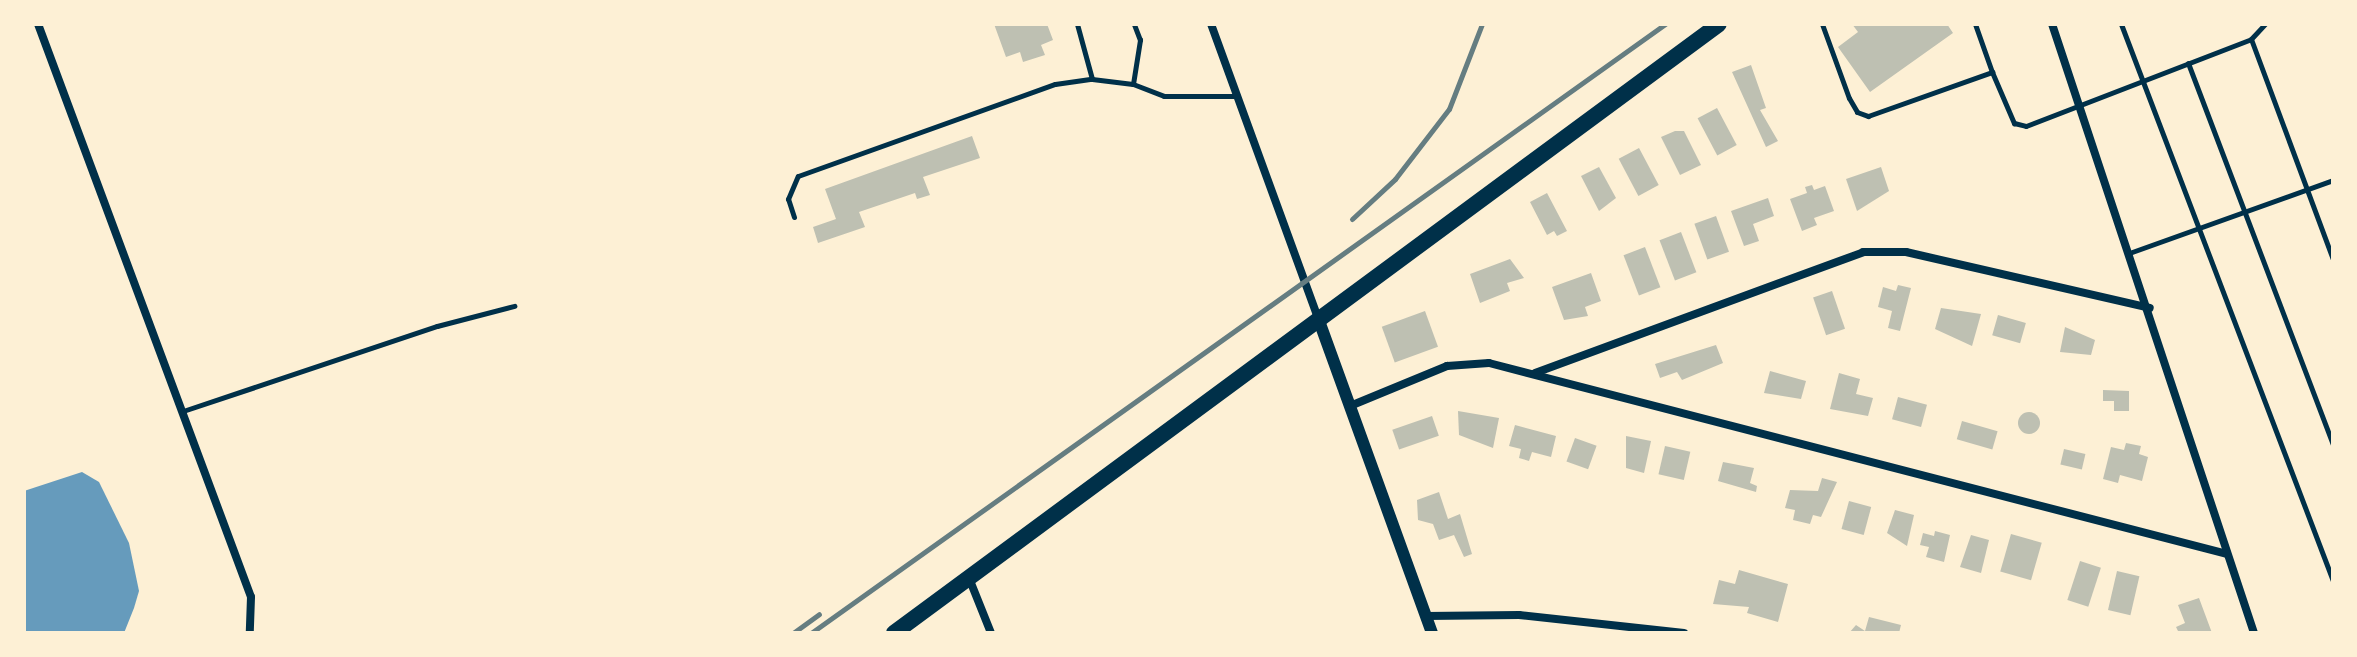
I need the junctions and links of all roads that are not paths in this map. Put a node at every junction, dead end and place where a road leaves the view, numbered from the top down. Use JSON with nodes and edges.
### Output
{"nodes":[{"id":1,"x":38,"y":24,"type":"edge"},
{"id":2,"x":1077,"y":24,"type":"edge"},
{"id":3,"x":1134,"y":24,"type":"edge"},
{"id":4,"x":1211,"y":24,"type":"edge"},
{"id":5,"x":1719,"y":24,"type":"edge"},
{"id":6,"x":1822,"y":24,"type":"edge"},
{"id":7,"x":1975,"y":24,"type":"edge"},
{"id":8,"x":2052,"y":24,"type":"edge"},
{"id":9,"x":2121,"y":24,"type":"edge"},
{"id":10,"x":2265,"y":24,"type":"edge"},
{"id":11,"x":2251,"y":39,"type":"junction"},
{"id":12,"x":2188,"y":63,"type":"junction"},
{"id":13,"x":1992,"y":72,"type":"junction"},
{"id":14,"x":1092,"y":79,"type":"junction"},
{"id":15,"x":2143,"y":81,"type":"junction"},
{"id":16,"x":1133,"y":84,"type":"junction"},
{"id":17,"x":1237,"y":96,"type":"junction"},
{"id":18,"x":2083,"y":104,"type":"junction"},
{"id":19,"x":2333,"y":180,"type":"edge"},
{"id":20,"x":2307,"y":190,"type":"junction"},
{"id":21,"x":2244,"y":210,"type":"junction"},
{"id":22,"x":794,"y":217,"type":"dead end"},
{"id":23,"x":2199,"y":228,"type":"junction"},
{"id":24,"x":2132,"y":252,"type":"junction"},
{"id":25,"x":2333,"y":260,"type":"edge"},
{"id":26,"x":514,"y":306,"type":"dead end"},
{"id":27,"x":2150,"y":308,"type":"junction"},
{"id":28,"x":1318,"y":318,"type":"junction"},
{"id":29,"x":1535,"y":374,"type":"junction"},
{"id":30,"x":1350,"y":406,"type":"junction"},
{"id":31,"x":182,"y":411,"type":"junction"},
{"id":32,"x":2333,"y":444,"type":"edge"},
{"id":33,"x":2227,"y":554,"type":"junction"},
{"id":34,"x":969,"y":578,"type":"junction"},
{"id":35,"x":2333,"y":581,"type":"edge"},
{"id":36,"x":1426,"y":616,"type":"junction"},
{"id":37,"x":250,"y":633,"type":"edge"},
{"id":38,"x":894,"y":633,"type":"edge"},
{"id":39,"x":991,"y":633,"type":"edge"},
{"id":40,"x":1432,"y":633,"type":"edge"},
{"id":41,"x":1684,"y":633,"type":"edge"},
{"id":42,"x":2254,"y":633,"type":"edge"}],
"edges":[{"from":1,"to":31,"type":"street"},
{"from":2,"to":14,"type":"lane"},
{"from":3,"to":16,"type":"lane"},
{"from":4,"to":17,"type":"street"},
{"from":5,"to":28,"type":"main road"},
{"from":6,"to":13,"type":"lane"},
{"from":7,"to":13,"type":"lane"},
{"from":8,"to":18,"type":"street"},
{"from":9,"to":15,"type":"lane"},
{"from":10,"to":11,"type":"lane"},
{"from":11,"to":12,"type":"lane"},
{"from":11,"to":20,"type":"lane"},
{"from":12,"to":15,"type":"lane"},
{"from":12,"to":21,"type":"lane"},
{"from":13,"to":18,"type":"lane"},
{"from":14,"to":16,"type":"lane"},
{"from":14,"to":22,"type":"lane"},
{"from":15,"to":18,"type":"lane"},
{"from":15,"to":23,"type":"lane"},
{"from":16,"to":17,"type":"lane"},
{"from":17,"to":28,"type":"street"},
{"from":18,"to":24,"type":"street"},
{"from":19,"to":20,"type":"lane"},
{"from":20,"to":21,"type":"lane"},
{"from":20,"to":25,"type":"lane"},
{"from":21,"to":23,"type":"lane"},
{"from":21,"to":32,"type":"lane"},
{"from":23,"to":24,"type":"lane"},
{"from":23,"to":35,"type":"lane"},
{"from":24,"to":27,"type":"street"},
{"from":26,"to":31,"type":"lane"},
{"from":27,"to":29,"type":"street"},
{"from":27,"to":33,"type":"street"},
{"from":28,"to":30,"type":"street"},
{"from":28,"to":34,"type":"main road"},
{"from":29,"to":30,"type":"street"},
{"from":29,"to":33,"type":"street"},
{"from":30,"to":36,"type":"street"},
{"from":31,"to":37,"type":"street"},
{"from":33,"to":42,"type":"street"},
{"from":34,"to":38,"type":"main road"},
{"from":34,"to":39,"type":"street"},
{"from":36,"to":40,"type":"street"},
{"from":36,"to":41,"type":"street"}]}
